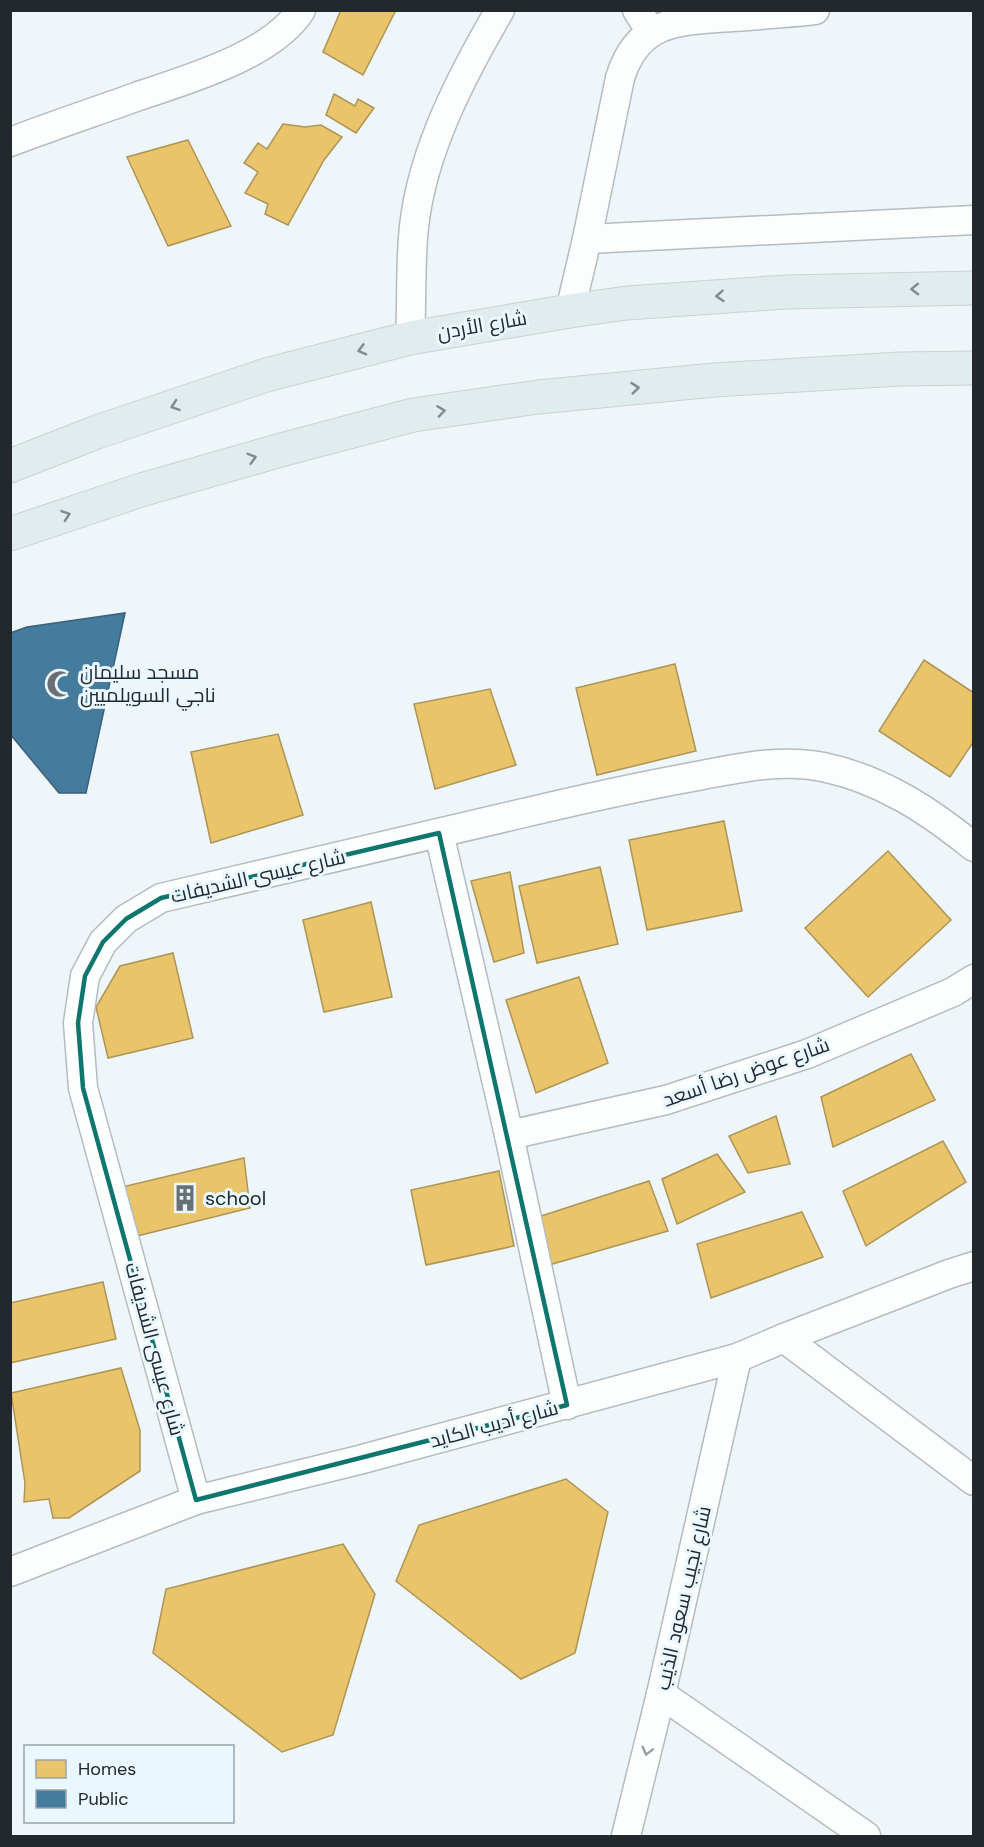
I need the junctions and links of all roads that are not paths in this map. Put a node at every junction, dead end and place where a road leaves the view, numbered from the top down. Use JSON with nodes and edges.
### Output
{"nodes":[{"id":1,"x":301,"y":10,"type":"edge"},
{"id":2,"x":500,"y":10,"type":"edge"},
{"id":3,"x":815,"y":10,"type":"edge"},
{"id":4,"x":644,"y":21,"type":"edge"},
{"id":5,"x":10,"y":142,"type":"edge"},
{"id":6,"x":974,"y":220,"type":"edge"},
{"id":7,"x":587,"y":238,"type":"junction"},
{"id":8,"x":974,"y":288,"type":"edge"},
{"id":9,"x":570,"y":311,"type":"junction"},
{"id":10,"x":410,"y":338,"type":"junction"},
{"id":11,"x":974,"y":368,"type":"edge"},
{"id":12,"x":10,"y":466,"type":"edge"},
{"id":13,"x":10,"y":534,"type":"edge"},
{"id":14,"x":440,"y":833,"type":"junction"},
{"id":15,"x":974,"y":847,"type":"edge"},
{"id":16,"x":974,"y":979,"type":"edge"},
{"id":17,"x":509,"y":1135,"type":"junction"},
{"id":18,"x":974,"y":1266,"type":"edge"},
{"id":19,"x":784,"y":1338,"type":"junction"},
{"id":20,"x":737,"y":1358,"type":"junction"},
{"id":21,"x":567,"y":1405,"type":"junction"},
{"id":22,"x":974,"y":1481,"type":"edge"},
{"id":23,"x":196,"y":1500,"type":"junction"},
{"id":24,"x":10,"y":1572,"type":"edge"},
{"id":25,"x":661,"y":1694,"type":"junction"},
{"id":26,"x":626,"y":1836,"type":"edge"},
{"id":27,"x":866,"y":1836,"type":"edge"}],
"edges":[{"from":1,"to":5,"type":"street"},
{"from":2,"to":10,"type":"street"},
{"from":3,"to":4,"type":"street"},
{"from":4,"to":7,"type":"street"},
{"from":6,"to":7,"type":"street"},
{"from":7,"to":9,"type":"street"},
{"from":8,"to":9,"type":"highway","name":"شارع الأردن","one_way":true},
{"from":9,"to":10,"type":"highway","name":"شارع الأردن"},
{"from":10,"to":12,"type":"highway","name":"شارع الأردن","one_way":true},
{"from":13,"to":11,"type":"highway","one_way":true},
{"from":14,"to":15,"type":"street","name":"شارع عيسى الشديفات"},
{"from":14,"to":17,"type":"street"},
{"from":14,"to":23,"type":"street","name":"شارع عيسى الشديفات"},
{"from":16,"to":17,"type":"street","name":"شارع عوض رضا أسعد"},
{"from":17,"to":21,"type":"street"},
{"from":18,"to":19,"type":"street","name":"شارع أديب الكايد"},
{"from":19,"to":20,"type":"street","name":"شارع أديب الكايد"},
{"from":19,"to":22,"type":"street"},
{"from":20,"to":21,"type":"street","name":"شارع أديب الكايد"},
{"from":20,"to":25,"type":"street","name":"شارع نجيب سعود الذيب"},
{"from":21,"to":23,"type":"street","name":"شارع أديب الكايد"},
{"from":23,"to":24,"type":"street","name":"شارع أديب الكايد"},
{"from":25,"to":26,"type":"street","name":"شارع نجيب سعود الذيب","one_way":true},
{"from":25,"to":27,"type":"street"}]}
